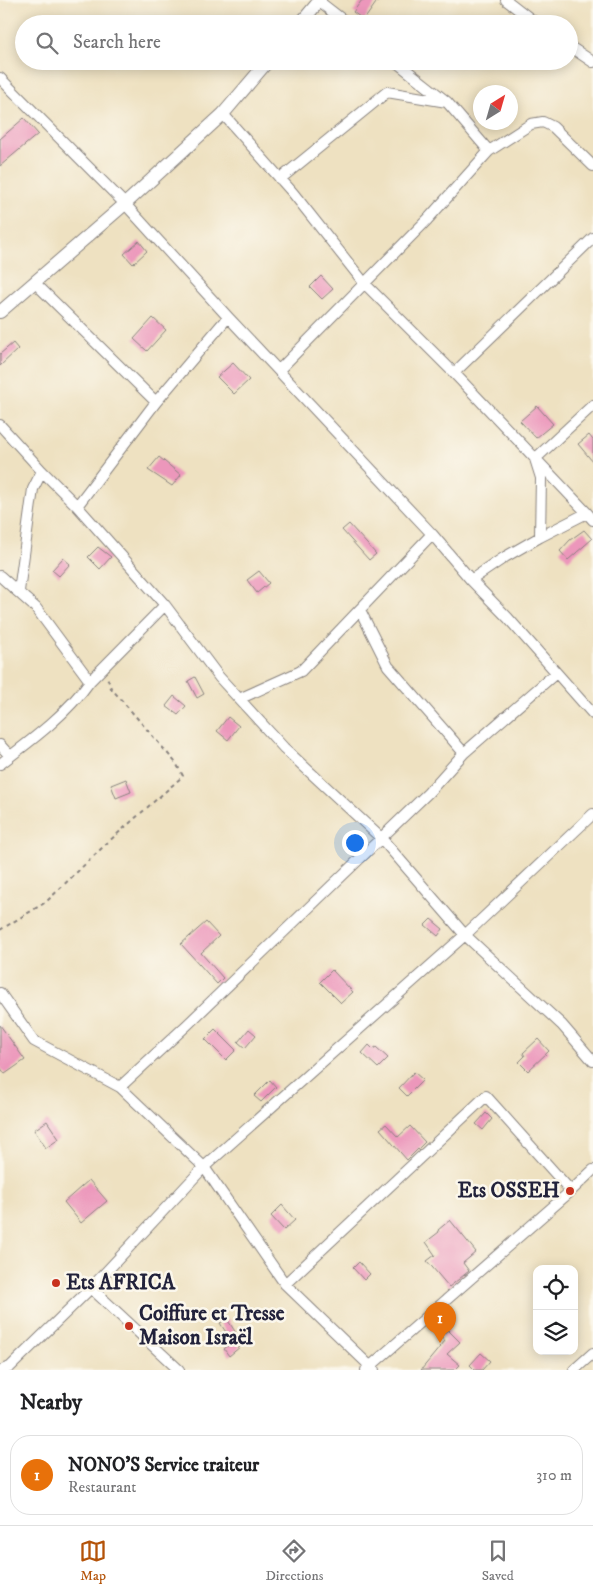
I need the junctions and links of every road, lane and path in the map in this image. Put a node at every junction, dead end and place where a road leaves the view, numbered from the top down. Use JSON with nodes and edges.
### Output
{"nodes":[{"id":1,"x":319,"y":0,"type":"edge"},
{"id":2,"x":506,"y":0,"type":"edge"},
{"id":3,"x":307,"y":15,"type":"edge"},
{"id":4,"x":337,"y":15,"type":"edge"},
{"id":5,"x":525,"y":15,"type":"edge"},
{"id":6,"x":578,"y":52,"type":"edge"},
{"id":7,"x":593,"y":62,"type":"edge"},
{"id":8,"x":260,"y":70,"type":"edge"},
{"id":9,"x":406,"y":70,"type":"edge"},
{"id":10,"x":0,"y":78,"type":"edge"},
{"id":11,"x":447,"y":102,"type":"junction"},
{"id":12,"x":223,"y":114,"type":"junction"},
{"id":13,"x":489,"y":151,"type":"junction"},
{"id":14,"x":593,"y":166,"type":"edge"},
{"id":15,"x":280,"y":179,"type":"junction"},
{"id":16,"x":125,"y":204,"type":"junction"},
{"id":17,"x":593,"y":238,"type":"edge"},
{"id":18,"x":34,"y":282,"type":"junction"},
{"id":19,"x":365,"y":284,"type":"junction"},
{"id":20,"x":0,"y":312,"type":"edge"},
{"id":21,"x":228,"y":317,"type":"junction"},
{"id":22,"x":279,"y":370,"type":"junction"},
{"id":23,"x":454,"y":373,"type":"junction"},
{"id":24,"x":156,"y":402,"type":"junction"},
{"id":25,"x":593,"y":406,"type":"edge"},
{"id":26,"x":0,"y":425,"type":"edge"},
{"id":27,"x":535,"y":459,"type":"junction"},
{"id":28,"x":42,"y":471,"type":"junction"},
{"id":29,"x":77,"y":506,"type":"junction"},
{"id":30,"x":590,"y":516,"type":"edge"},
{"id":31,"x":432,"y":534,"type":"junction"},
{"id":32,"x":540,"y":537,"type":"junction"},
{"id":33,"x":0,"y":576,"type":"edge"},
{"id":34,"x":471,"y":580,"type":"junction"},
{"id":35,"x":19,"y":592,"type":"junction"},
{"id":36,"x":165,"y":605,"type":"junction"},
{"id":37,"x":360,"y":610,"type":"junction"},
{"id":38,"x":104,"y":667,"type":"junction"},
{"id":39,"x":556,"y":673,"type":"junction"},
{"id":40,"x":90,"y":681,"type":"junction"},
{"id":41,"x":239,"y":698,"type":"junction"},
{"id":42,"x":593,"y":714,"type":"edge"},
{"id":43,"x":0,"y":745,"type":"edge"},
{"id":44,"x":464,"y":753,"type":"junction"},
{"id":45,"x":10,"y":756,"type":"junction"},
{"id":46,"x":0,"y":764,"type":"edge"},
{"id":47,"x":593,"y":814,"type":"edge"},
{"id":48,"x":381,"y":838,"type":"junction"},
{"id":49,"x":0,"y":930,"type":"edge"},
{"id":50,"x":465,"y":936,"type":"junction"},
{"id":51,"x":0,"y":994,"type":"edge"},
{"id":52,"x":593,"y":1061,"type":"edge"},
{"id":53,"x":120,"y":1087,"type":"junction"},
{"id":54,"x":204,"y":1167,"type":"junction"},
{"id":55,"x":593,"y":1170,"type":"edge"},
{"id":56,"x":571,"y":1191,"type":"junction"},
{"id":57,"x":285,"y":1284,"type":"junction"},
{"id":58,"x":90,"y":1288,"type":"junction"},
{"id":59,"x":593,"y":1353,"type":"edge"},
{"id":60,"x":8,"y":1369,"type":"edge"},
{"id":61,"x":370,"y":1369,"type":"edge"},
{"id":62,"x":179,"y":1370,"type":"edge"},
{"id":63,"x":574,"y":1370,"type":"edge"}],
"edges":[{"from":1,"to":3,"type":"street"},
{"from":1,"to":4,"type":"street"},
{"from":2,"to":5,"type":"street"},
{"from":6,"to":7,"type":"street"},
{"from":8,"to":12,"type":"street"},
{"from":9,"to":11,"type":"street"},
{"from":10,"to":16,"type":"street"},
{"from":11,"to":13,"type":"street"},
{"from":11,"to":15,"type":"street"},
{"from":12,"to":15,"type":"street"},
{"from":12,"to":16,"type":"street"},
{"from":13,"to":14,"type":"street"},
{"from":13,"to":19,"type":"street"},
{"from":15,"to":19,"type":"street"},
{"from":16,"to":18,"type":"street"},
{"from":16,"to":21,"type":"street"},
{"from":17,"to":23,"type":"street"},
{"from":18,"to":20,"type":"street"},
{"from":18,"to":24,"type":"street"},
{"from":19,"to":22,"type":"street"},
{"from":19,"to":23,"type":"street"},
{"from":21,"to":22,"type":"street"},
{"from":21,"to":24,"type":"street"},
{"from":22,"to":31,"type":"street"},
{"from":23,"to":27,"type":"street"},
{"from":24,"to":29,"type":"street"},
{"from":25,"to":27,"type":"street"},
{"from":26,"to":28,"type":"street"},
{"from":27,"to":30,"type":"street"},
{"from":27,"to":32,"type":"street"},
{"from":28,"to":29,"type":"street"},
{"from":28,"to":35,"type":"street"},
{"from":29,"to":36,"type":"street"},
{"from":30,"to":32,"type":"street"},
{"from":31,"to":34,"type":"street"},
{"from":31,"to":37,"type":"street"},
{"from":32,"to":34,"type":"street"},
{"from":33,"to":35,"type":"street"},
{"from":34,"to":39,"type":"street"},
{"from":35,"to":40,"type":"street"},
{"from":36,"to":38,"type":"street"},
{"from":36,"to":41,"type":"street"},
{"from":37,"to":41,"type":"street"},
{"from":37,"to":44,"type":"street"},
{"from":38,"to":40,"type":"street"},
{"from":38,"to":49,"type":"path"},
{"from":39,"to":42,"type":"street"},
{"from":39,"to":44,"type":"street"},
{"from":40,"to":45,"type":"street"},
{"from":41,"to":48,"type":"street"},
{"from":43,"to":45,"type":"street"},
{"from":44,"to":48,"type":"street"},
{"from":45,"to":46,"type":"street"},
{"from":47,"to":50,"type":"street"},
{"from":48,"to":50,"type":"street"},
{"from":48,"to":53,"type":"street"},
{"from":50,"to":52,"type":"street"},
{"from":50,"to":54,"type":"street"},
{"from":51,"to":53,"type":"street"},
{"from":53,"to":54,"type":"street"},
{"from":54,"to":57,"type":"street"},
{"from":54,"to":58,"type":"street"},
{"from":55,"to":56,"type":"street"},
{"from":56,"to":57,"type":"street"},
{"from":56,"to":61,"type":"street"},
{"from":57,"to":61,"type":"street"},
{"from":58,"to":60,"type":"street"},
{"from":58,"to":62,"type":"street"},
{"from":59,"to":63,"type":"street"}]}
